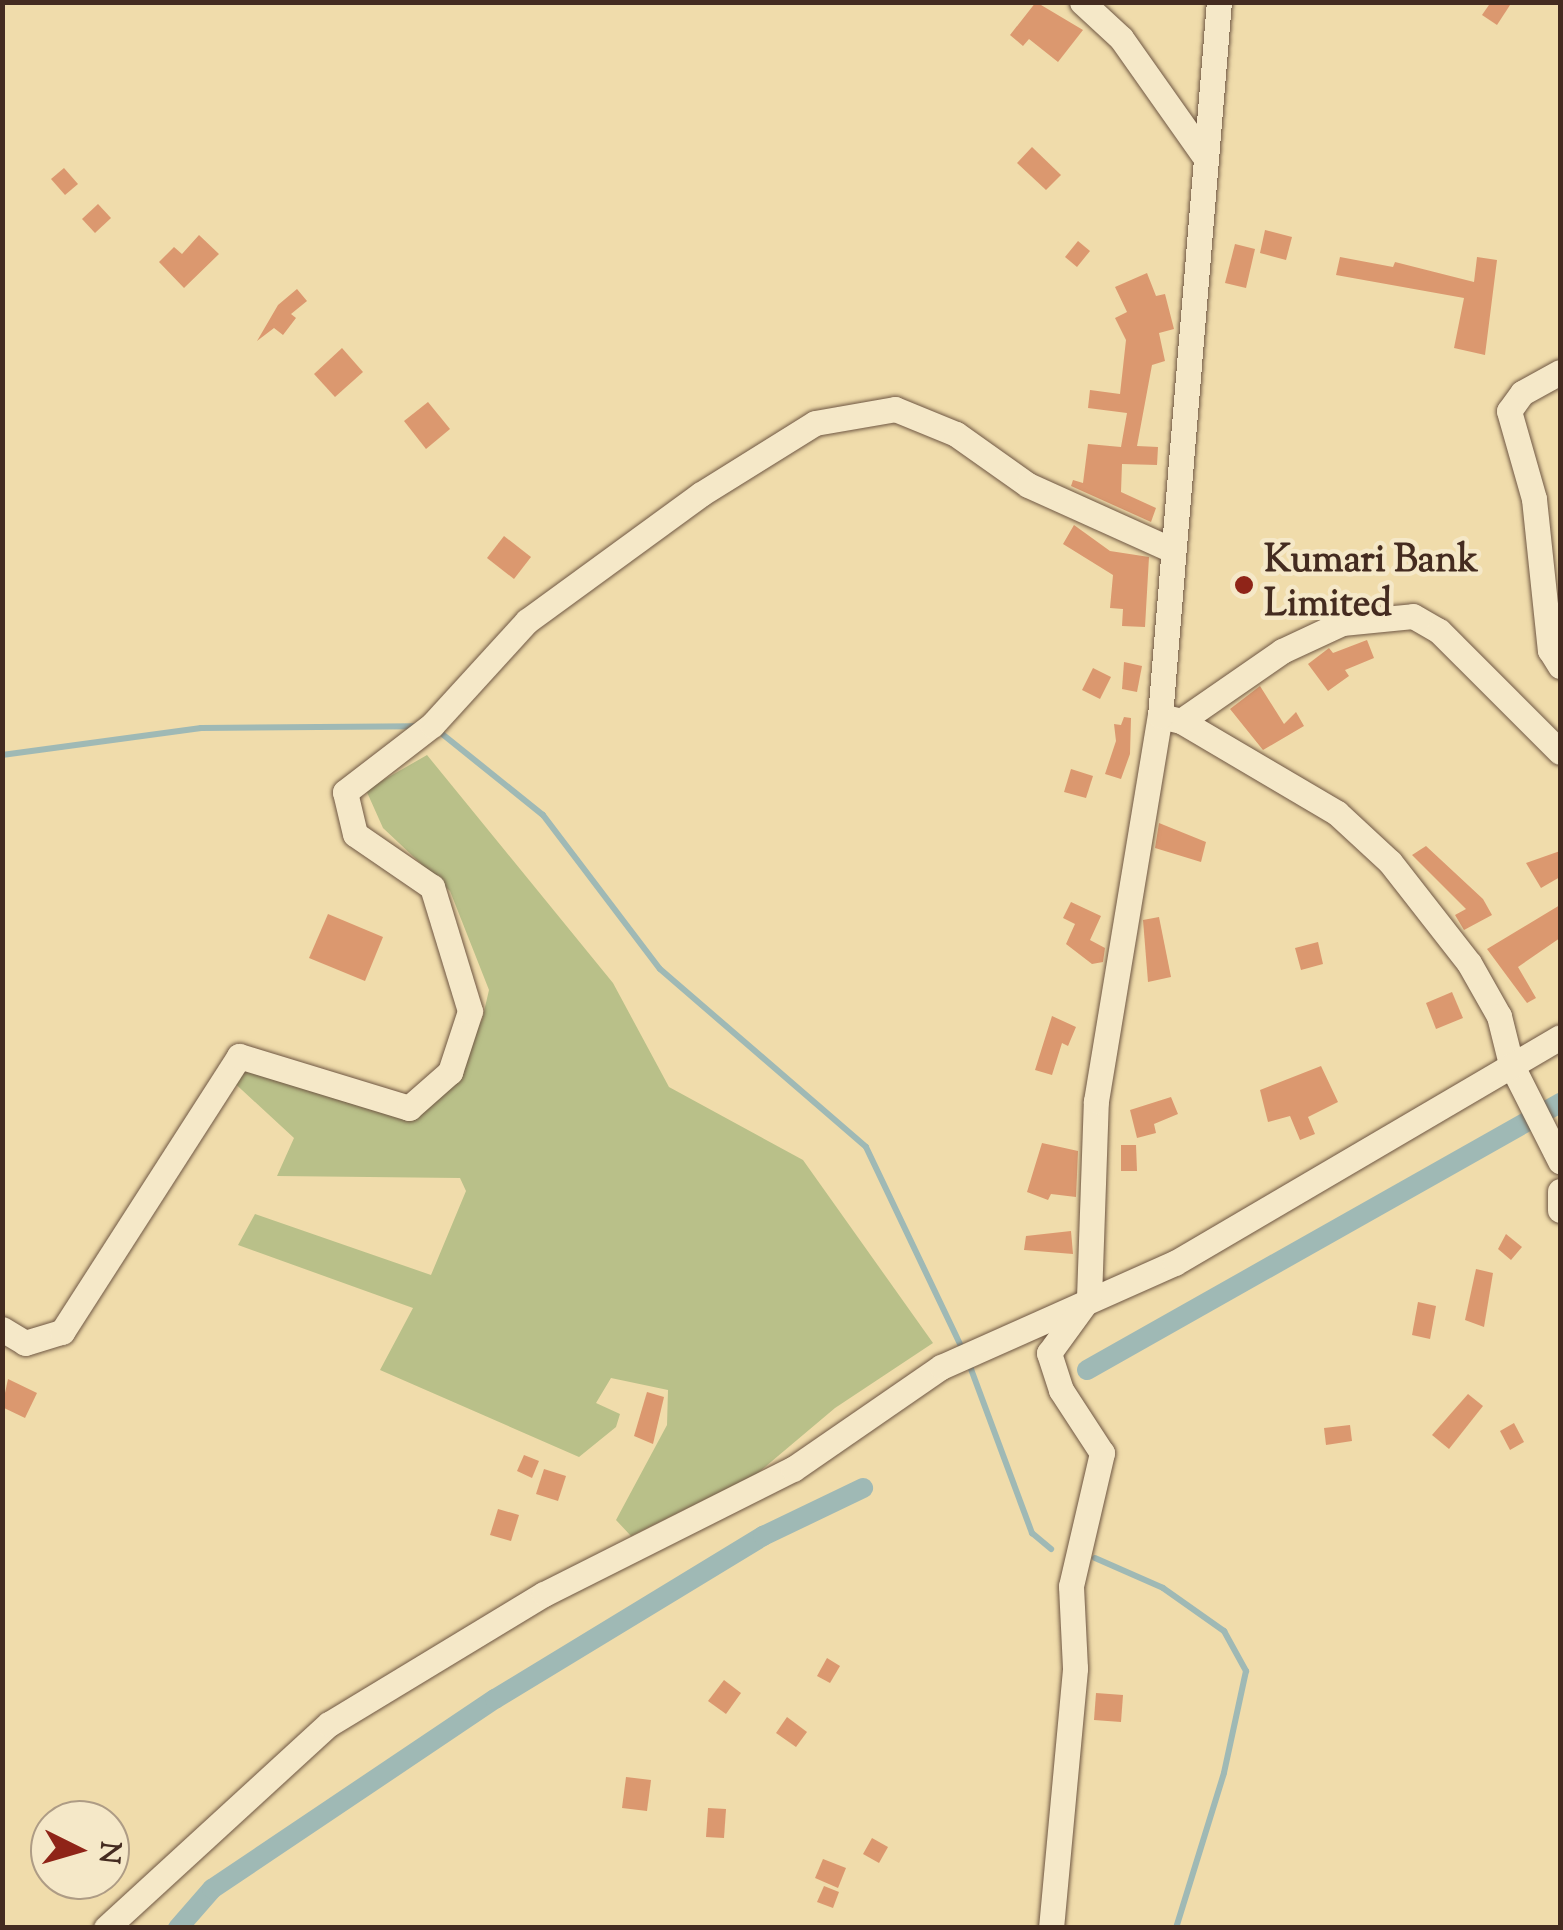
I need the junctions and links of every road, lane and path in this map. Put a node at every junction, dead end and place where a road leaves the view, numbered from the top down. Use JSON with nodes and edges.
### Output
{"nodes":[{"id":1,"x":1082,"y":2,"type":"edge"},
{"id":2,"x":1219,"y":2,"type":"edge"},
{"id":3,"x":1202,"y":153,"type":"junction"},
{"id":4,"x":1560,"y":372,"type":"edge"},
{"id":5,"x":1172,"y":550,"type":"junction"},
{"id":6,"x":1560,"y":666,"type":"edge"},
{"id":7,"x":1170,"y":718,"type":"junction"},
{"id":8,"x":1560,"y":752,"type":"edge"},
{"id":9,"x":1560,"y":1037,"type":"edge"},
{"id":10,"x":1512,"y":1064,"type":"junction"},
{"id":11,"x":1555,"y":1150,"type":"edge"},
{"id":12,"x":1560,"y":1191,"type":"edge"},
{"id":13,"x":1560,"y":1210,"type":"edge"},
{"id":14,"x":1089,"y":1298,"type":"junction"},
{"id":15,"x":2,"y":1329,"type":"edge"},
{"id":16,"x":106,"y":1928,"type":"edge"},
{"id":17,"x":1051,"y":1928,"type":"edge"}],
"edges":[{"from":1,"to":3,"type":"street"},
{"from":2,"to":3,"type":"street"},
{"from":3,"to":5,"type":"street"},
{"from":4,"to":6,"type":"street"},
{"from":5,"to":7,"type":"street"},
{"from":5,"to":15,"type":"street"},
{"from":7,"to":8,"type":"street"},
{"from":7,"to":10,"type":"street"},
{"from":7,"to":14,"type":"street"},
{"from":9,"to":10,"type":"street"},
{"from":10,"to":11,"type":"street"},
{"from":10,"to":14,"type":"street"},
{"from":12,"to":13,"type":"street"},
{"from":14,"to":16,"type":"street"},
{"from":14,"to":17,"type":"street"}]}
